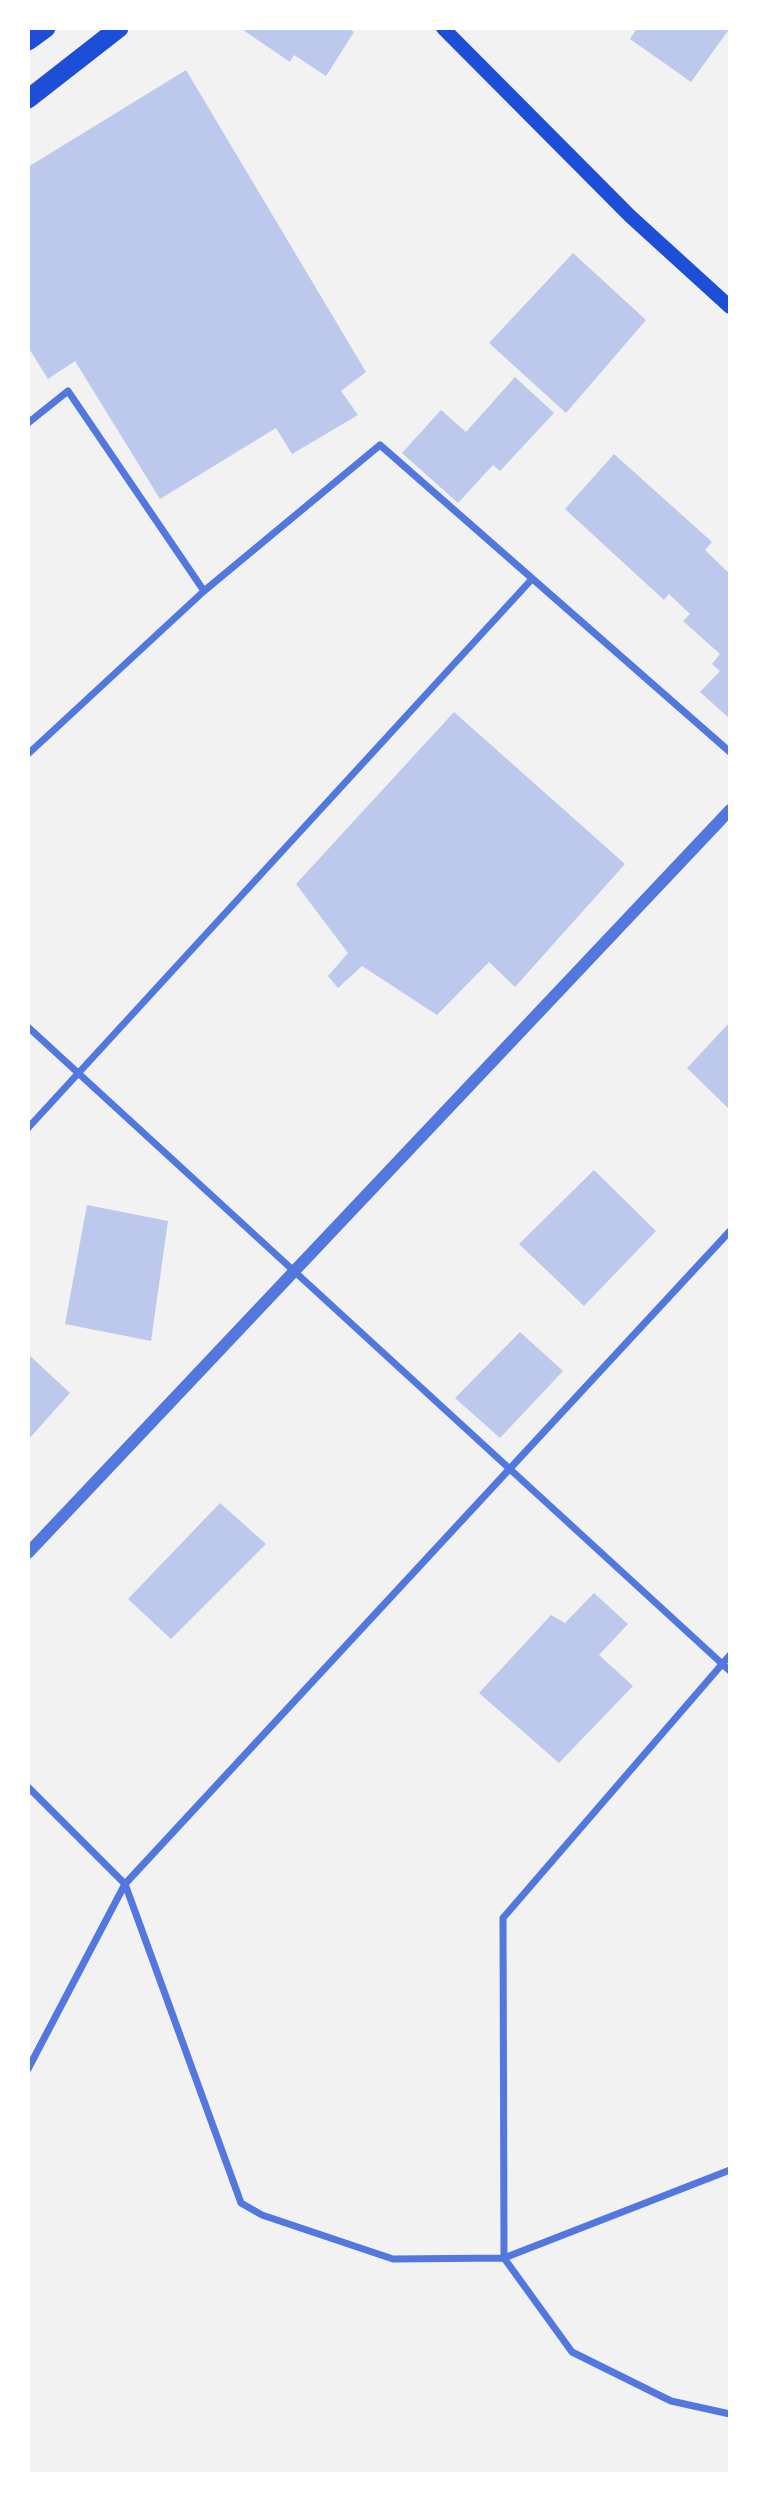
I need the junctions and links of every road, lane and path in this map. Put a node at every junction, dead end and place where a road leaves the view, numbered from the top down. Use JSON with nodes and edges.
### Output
{"nodes":[{"id":1,"x":46,"y":28,"type":"edge"},
{"id":2,"x":119,"y":28,"type":"edge"},
{"id":3,"x":443,"y":28,"type":"edge"},
{"id":4,"x":28,"y":41,"type":"edge"},
{"id":5,"x":28,"y":99,"type":"edge"},
{"id":6,"x":730,"y":307,"type":"edge"},
{"id":7,"x":28,"y":424,"type":"edge"},
{"id":8,"x":531,"y":579,"type":"junction"},
{"id":9,"x":204,"y":592,"type":"junction"},
{"id":10,"x":730,"y":752,"type":"edge"},
{"id":11,"x":28,"y":754,"type":"edge"},
{"id":12,"x":730,"y":810,"type":"edge"},
{"id":13,"x":28,"y":1027,"type":"edge"},
{"id":14,"x":79,"y":1072,"type":"junction"},
{"id":15,"x":28,"y":1128,"type":"edge"},
{"id":16,"x":730,"y":1231,"type":"edge"},
{"id":17,"x":294,"y":1271,"type":"junction"},
{"id":18,"x":508,"y":1468,"type":"junction"},
{"id":19,"x":28,"y":1553,"type":"edge"},
{"id":20,"x":730,"y":1655,"type":"edge"},
{"id":21,"x":722,"y":1664,"type":"junction"},
{"id":22,"x":730,"y":1671,"type":"edge"},
{"id":23,"x":28,"y":1787,"type":"edge"},
{"id":24,"x":125,"y":1884,"type":"junction"},
{"id":25,"x":28,"y":2069,"type":"edge"},
{"id":26,"x":730,"y":2170,"type":"edge"},
{"id":27,"x":504,"y":2258,"type":"junction"},
{"id":28,"x":730,"y":2414,"type":"edge"}],
"edges":[{"from":1,"to":4,"type":"highway"},
{"from":2,"to":5,"type":"highway"},
{"from":3,"to":6,"type":"main road"},
{"from":7,"to":9,"type":"street"},
{"from":8,"to":9,"type":"street"},
{"from":8,"to":10,"type":"street"},
{"from":8,"to":14,"type":"street"},
{"from":9,"to":11,"type":"street"},
{"from":12,"to":17,"type":"street"},
{"from":13,"to":14,"type":"street"},
{"from":14,"to":15,"type":"street"},
{"from":14,"to":17,"type":"street"},
{"from":16,"to":18,"type":"street"},
{"from":17,"to":18,"type":"street"},
{"from":17,"to":19,"type":"street"},
{"from":18,"to":21,"type":"street"},
{"from":18,"to":24,"type":"street"},
{"from":20,"to":21,"type":"street"},
{"from":21,"to":22,"type":"street"},
{"from":21,"to":27,"type":"street"},
{"from":23,"to":24,"type":"street"},
{"from":24,"to":25,"type":"street"},
{"from":24,"to":27,"type":"street"},
{"from":26,"to":27,"type":"street"},
{"from":27,"to":28,"type":"street"}]}
